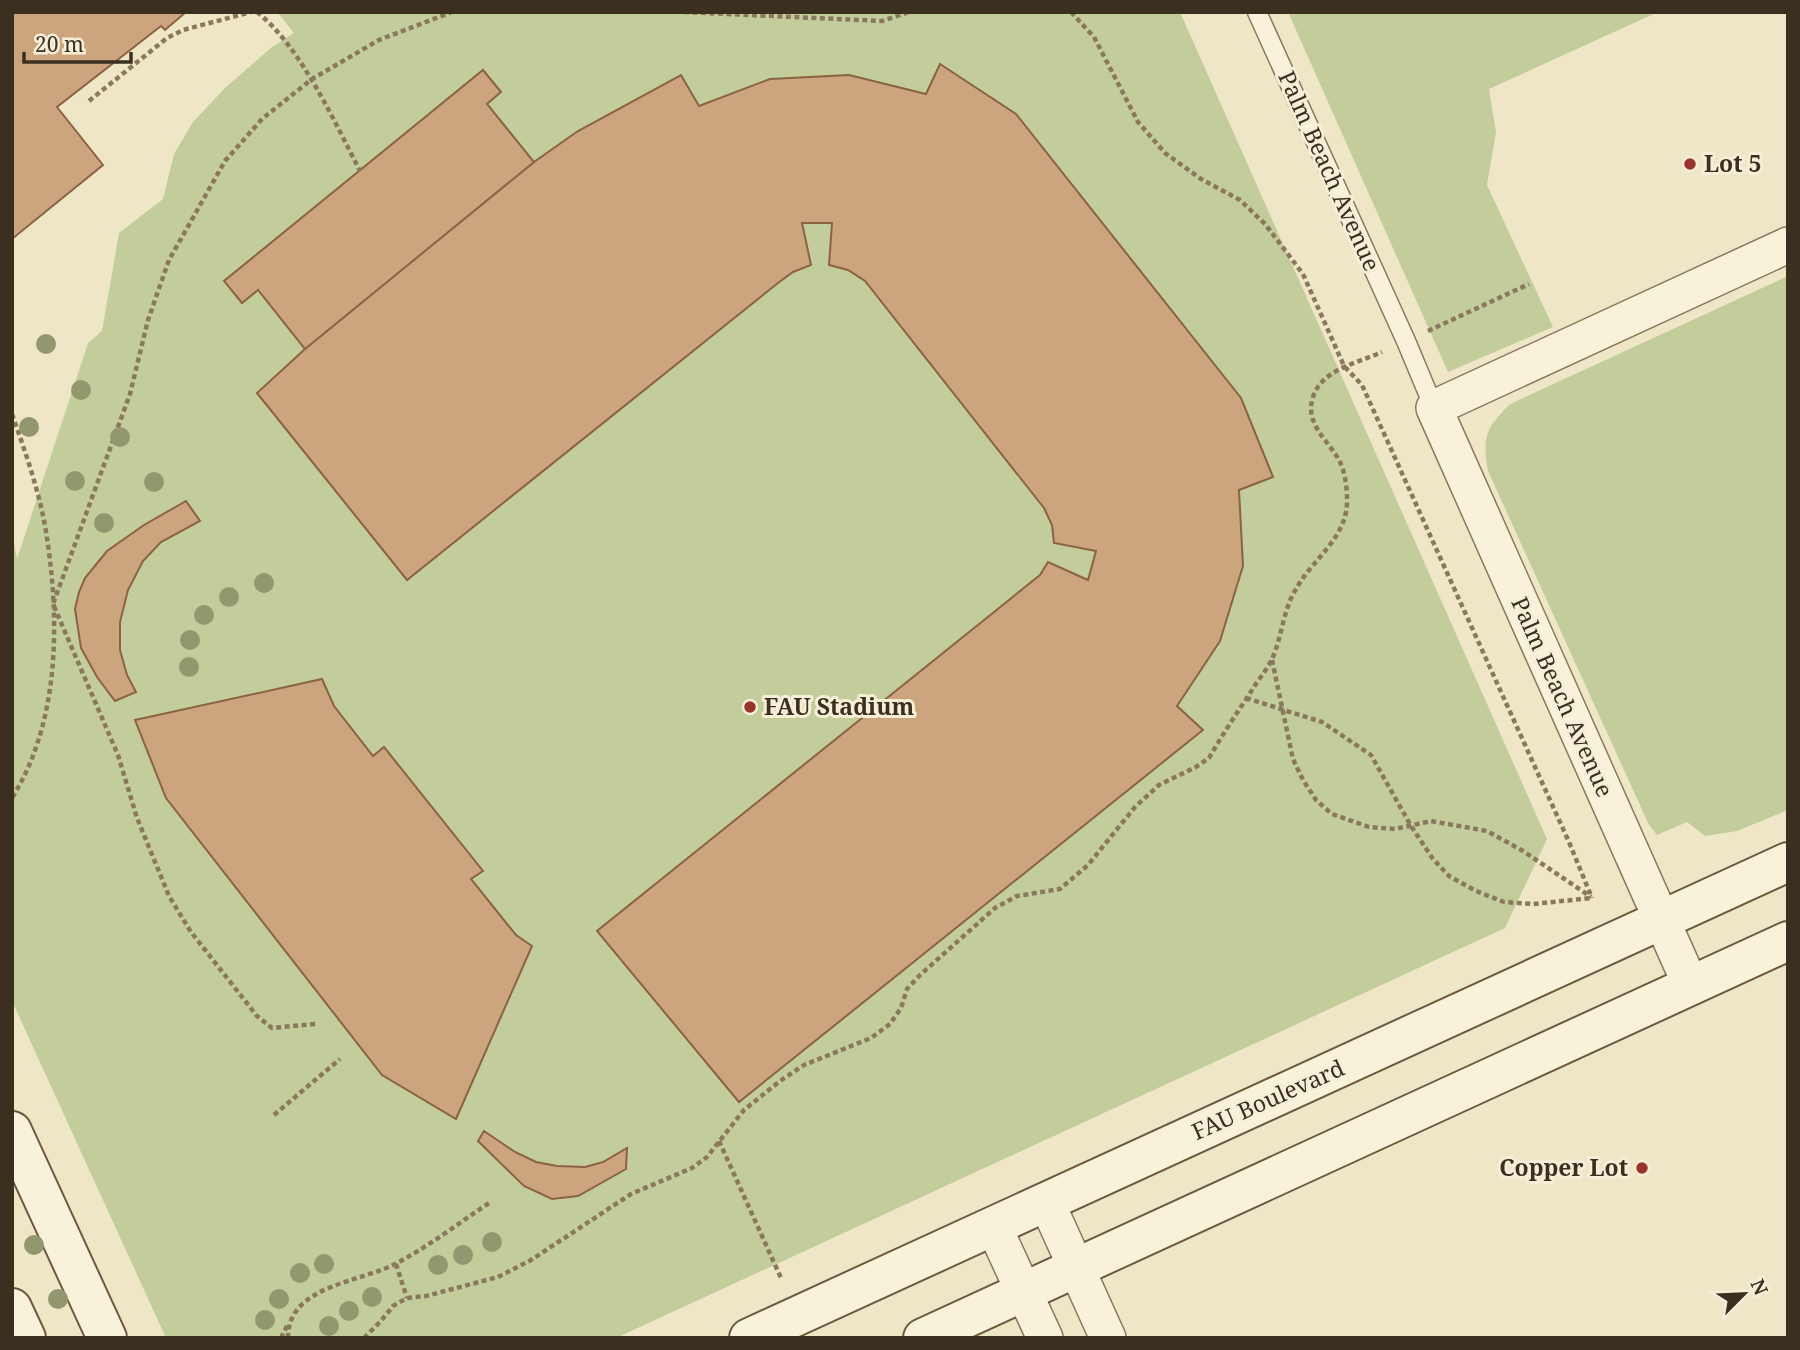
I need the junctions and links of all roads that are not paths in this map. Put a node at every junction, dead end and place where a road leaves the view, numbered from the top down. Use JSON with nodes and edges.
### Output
{"nodes":[{"id":1,"x":1257,"y":12,"type":"edge"},
{"id":2,"x":1788,"y":245,"type":"edge"},
{"id":3,"x":1434,"y":408,"type":"junction"},
{"id":4,"x":1788,"y":862,"type":"edge"},
{"id":5,"x":1662,"y":919,"type":"junction"},
{"id":6,"x":1788,"y":941,"type":"edge"},
{"id":7,"x":1691,"y":986,"type":"junction"},
{"id":8,"x":12,"y":1131,"type":"edge"},
{"id":9,"x":1046,"y":1201,"type":"junction"},
{"id":10,"x":993,"y":1225,"type":"junction"},
{"id":11,"x":1077,"y":1267,"type":"junction"},
{"id":12,"x":1024,"y":1292,"type":"junction"},
{"id":13,"x":12,"y":1308,"type":"edge"},
{"id":14,"x":26,"y":1338,"type":"edge"},
{"id":15,"x":107,"y":1338,"type":"edge"},
{"id":16,"x":749,"y":1338,"type":"edge"},
{"id":17,"x":923,"y":1338,"type":"edge"},
{"id":18,"x":1045,"y":1338,"type":"edge"},
{"id":19,"x":1108,"y":1338,"type":"edge"}],
"edges":[{"from":1,"to":3,"type":"lane","name":"Palm Beach Avenue"},
{"from":2,"to":3,"type":"street"},
{"from":3,"to":5,"type":"street","name":"Palm Beach Avenue"},
{"from":4,"to":5,"type":"street","name":"FAU Boulevard"},
{"from":5,"to":7,"type":"street","name":"Palm Beach Avenue"},
{"from":5,"to":9,"type":"street","name":"FAU Boulevard"},
{"from":6,"to":7,"type":"street"},
{"from":7,"to":11,"type":"street"},
{"from":8,"to":15,"type":"street"},
{"from":9,"to":10,"type":"street","name":"FAU Boulevard"},
{"from":9,"to":11,"type":"street"},
{"from":10,"to":12,"type":"street"},
{"from":10,"to":16,"type":"street","name":"FAU Boulevard"},
{"from":11,"to":12,"type":"street"},
{"from":11,"to":19,"type":"street"},
{"from":12,"to":17,"type":"street"},
{"from":12,"to":18,"type":"street"},
{"from":13,"to":14,"type":"street"}]}
